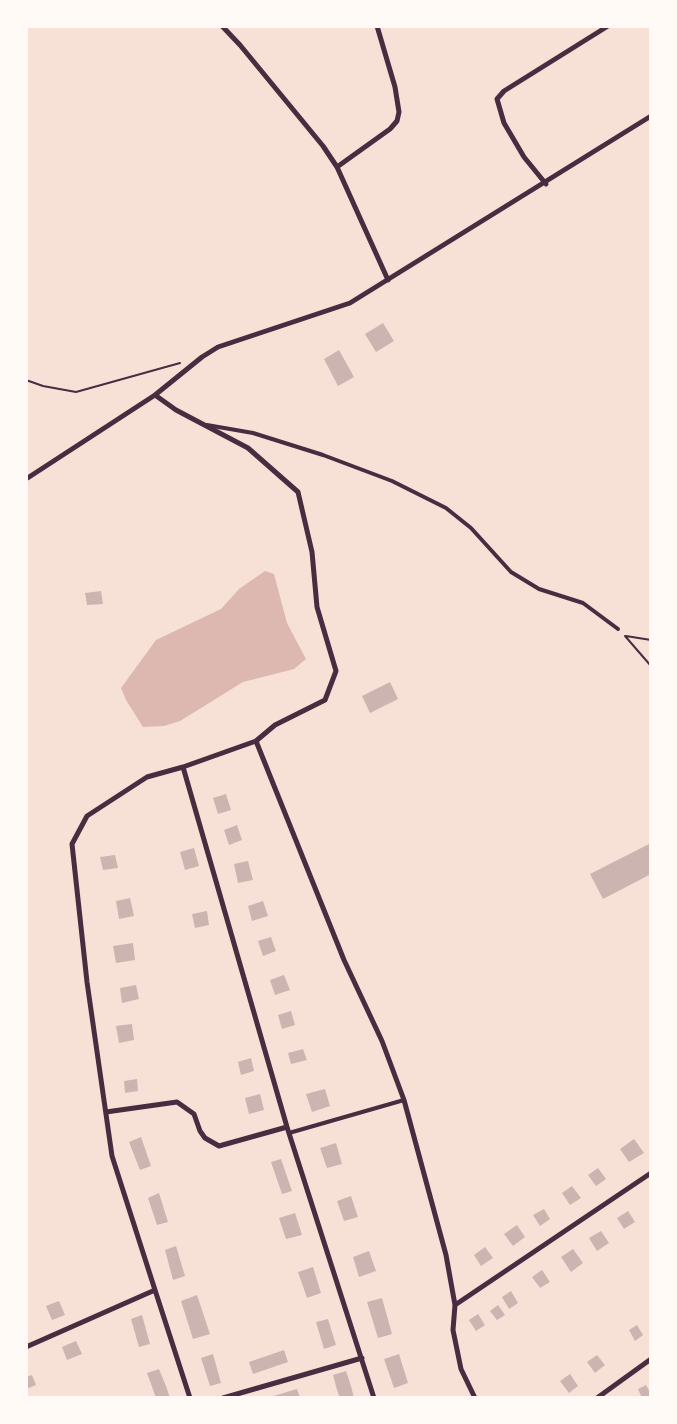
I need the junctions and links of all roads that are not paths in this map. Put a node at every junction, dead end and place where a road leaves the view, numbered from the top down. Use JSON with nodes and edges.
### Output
{"nodes":[{"id":1,"x":222,"y":26,"type":"edge"},
{"id":2,"x":377,"y":26,"type":"edge"},
{"id":3,"x":608,"y":26,"type":"edge"},
{"id":4,"x":651,"y":116,"type":"edge"},
{"id":5,"x":337,"y":167,"type":"junction"},
{"id":6,"x":546,"y":184,"type":"junction"},
{"id":7,"x":388,"y":280,"type":"junction"},
{"id":8,"x":155,"y":395,"type":"junction"},
{"id":9,"x":203,"y":424,"type":"junction"},
{"id":10,"x":26,"y":479,"type":"edge"},
{"id":11,"x":618,"y":628,"type":"road end"},
{"id":12,"x":256,"y":741,"type":"junction"},
{"id":13,"x":183,"y":767,"type":"junction"},
{"id":14,"x":404,"y":1100,"type":"junction"},
{"id":15,"x":106,"y":1112,"type":"junction"},
{"id":16,"x":288,"y":1130,"type":"junction"},
{"id":17,"x":651,"y":1173,"type":"edge"},
{"id":18,"x":155,"y":1290,"type":"junction"},
{"id":19,"x":455,"y":1304,"type":"junction"},
{"id":20,"x":26,"y":1347,"type":"edge"},
{"id":21,"x":362,"y":1358,"type":"junction"},
{"id":22,"x":651,"y":1359,"type":"edge"},
{"id":23,"x":190,"y":1398,"type":"edge"},
{"id":24,"x":223,"y":1398,"type":"edge"},
{"id":25,"x":374,"y":1398,"type":"edge"},
{"id":26,"x":475,"y":1398,"type":"edge"},
{"id":27,"x":597,"y":1398,"type":"edge"}],
"edges":[{"from":1,"to":5,"type":"street"},
{"from":2,"to":5,"type":"street"},
{"from":3,"to":6,"type":"street"},
{"from":4,"to":6,"type":"street"},
{"from":5,"to":7,"type":"street"},
{"from":6,"to":7,"type":"street"},
{"from":7,"to":8,"type":"street"},
{"from":8,"to":9,"type":"street"},
{"from":8,"to":10,"type":"street"},
{"from":9,"to":11,"type":"lane"},
{"from":9,"to":12,"type":"street"},
{"from":12,"to":13,"type":"street"},
{"from":12,"to":14,"type":"street"},
{"from":13,"to":15,"type":"street"},
{"from":13,"to":16,"type":"street"},
{"from":14,"to":16,"type":"lane"},
{"from":14,"to":19,"type":"street"},
{"from":15,"to":16,"type":"street"},
{"from":15,"to":18,"type":"street"},
{"from":16,"to":21,"type":"street"},
{"from":17,"to":19,"type":"street"},
{"from":18,"to":20,"type":"street"},
{"from":18,"to":23,"type":"street"},
{"from":19,"to":26,"type":"street"},
{"from":21,"to":24,"type":"street"},
{"from":21,"to":25,"type":"street"},
{"from":22,"to":27,"type":"street"}]}
